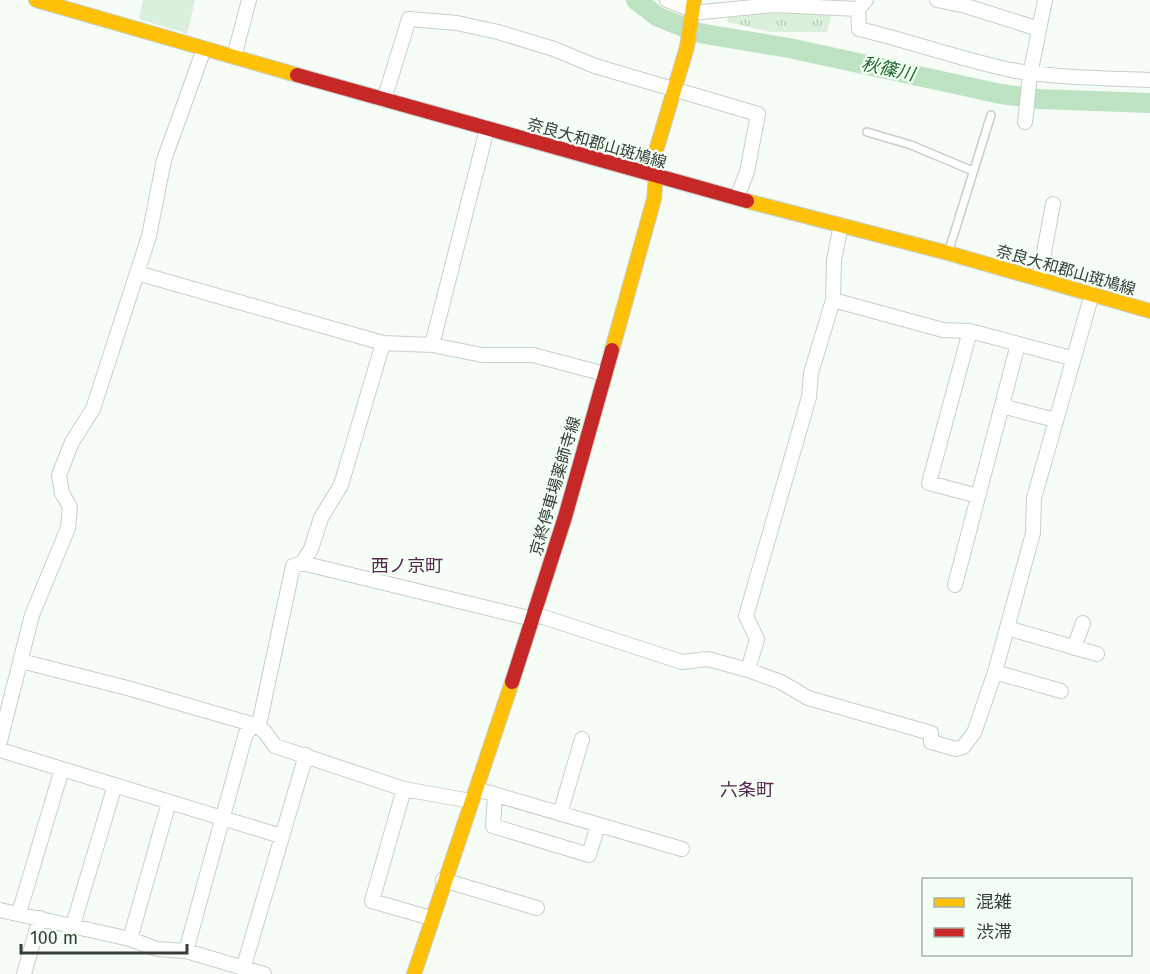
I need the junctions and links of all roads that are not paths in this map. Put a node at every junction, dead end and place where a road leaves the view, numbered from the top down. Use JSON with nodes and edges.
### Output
{"nodes":[{"id":1,"x":36,"y":0,"type":"edge"},
{"id":2,"x":249,"y":0,"type":"edge"},
{"id":3,"x":667,"y":0,"type":"edge"},
{"id":4,"x":937,"y":0,"type":"edge"},
{"id":5,"x":1045,"y":0,"type":"edge"},
{"id":6,"x":817,"y":3,"type":"edge"},
{"id":7,"x":862,"y":4,"type":"edge"},
{"id":8,"x":693,"y":7,"type":"edge"},
{"id":9,"x":1039,"y":29,"type":"junction"},
{"id":10,"x":204,"y":49,"type":"junction"},
{"id":11,"x":234,"y":57,"type":"junction"},
{"id":12,"x":1030,"y":74,"type":"junction"},
{"id":13,"x":1150,"y":80,"type":"edge"},
{"id":14,"x":675,"y":91,"type":"junction"},
{"id":15,"x":384,"y":100,"type":"junction"},
{"id":16,"x":991,"y":115,"type":"dead end"},
{"id":17,"x":1025,"y":121,"type":"dead end"},
{"id":18,"x":487,"y":129,"type":"junction"},
{"id":19,"x":867,"y":132,"type":"dead end"},
{"id":20,"x":973,"y":171,"type":"junction"},
{"id":21,"x":656,"y":177,"type":"junction"},
{"id":22,"x":737,"y":197,"type":"junction"},
{"id":23,"x":1053,"y":204,"type":"dead end"},
{"id":24,"x":841,"y":225,"type":"junction"},
{"id":25,"x":948,"y":253,"type":"junction"},
{"id":26,"x":137,"y":273,"type":"junction"},
{"id":27,"x":1039,"y":279,"type":"junction"},
{"id":28,"x":1092,"y":294,"type":"junction"},
{"id":29,"x":833,"y":300,"type":"junction"},
{"id":30,"x":1150,"y":311,"type":"edge"},
{"id":31,"x":970,"y":331,"type":"junction"},
{"id":32,"x":383,"y":343,"type":"junction"},
{"id":33,"x":1018,"y":344,"type":"junction"},
{"id":34,"x":432,"y":345,"type":"junction"},
{"id":35,"x":1071,"y":358,"type":"junction"},
{"id":36,"x":605,"y":374,"type":"junction"},
{"id":37,"x":1002,"y":406,"type":"junction"},
{"id":38,"x":1055,"y":420,"type":"junction"},
{"id":39,"x":978,"y":496,"type":"junction"},
{"id":40,"x":302,"y":563,"type":"junction"},
{"id":41,"x":955,"y":585,"type":"dead end"},
{"id":42,"x":534,"y":616,"type":"junction"},
{"id":43,"x":1083,"y":622,"type":"dead end"},
{"id":44,"x":1006,"y":628,"type":"junction"},
{"id":45,"x":1074,"y":648,"type":"junction"},
{"id":46,"x":1097,"y":654,"type":"dead end"},
{"id":47,"x":21,"y":661,"type":"junction"},
{"id":48,"x":748,"y":670,"type":"junction"},
{"id":49,"x":994,"y":672,"type":"junction"},
{"id":50,"x":1061,"y":691,"type":"dead end"},
{"id":51,"x":255,"y":725,"type":"junction"},
{"id":52,"x":582,"y":739,"type":"dead end"},
{"id":53,"x":0,"y":741,"type":"edge"},
{"id":54,"x":0,"y":750,"type":"edge"},
{"id":55,"x":306,"y":755,"type":"junction"},
{"id":56,"x":62,"y":769,"type":"junction"},
{"id":57,"x":115,"y":785,"type":"junction"},
{"id":58,"x":404,"y":789,"type":"junction"},
{"id":59,"x":473,"y":795,"type":"junction"},
{"id":60,"x":495,"y":795,"type":"junction"},
{"id":61,"x":169,"y":802,"type":"junction"},
{"id":62,"x":560,"y":814,"type":"junction"},
{"id":63,"x":224,"y":819,"type":"junction"},
{"id":64,"x":598,"y":825,"type":"junction"},
{"id":65,"x":281,"y":836,"type":"junction"},
{"id":66,"x":682,"y":849,"type":"dead end"},
{"id":67,"x":443,"y":880,"type":"junction"},
{"id":68,"x":537,"y":908,"type":"dead end"},
{"id":69,"x":0,"y":910,"type":"edge"},
{"id":70,"x":19,"y":913,"type":"junction"},
{"id":71,"x":40,"y":918,"type":"junction"},
{"id":72,"x":431,"y":918,"type":"junction"},
{"id":73,"x":73,"y":926,"type":"junction"},
{"id":74,"x":130,"y":939,"type":"junction"},
{"id":75,"x":186,"y":951,"type":"junction"},
{"id":76,"x":243,"y":969,"type":"junction"},
{"id":77,"x":24,"y":974,"type":"edge"},
{"id":78,"x":264,"y":974,"type":"edge"},
{"id":79,"x":414,"y":974,"type":"edge"}],
"edges":[{"from":1,"to":10,"type":"main road","name":"奈良大和郡山斑鳩線"},
{"from":2,"to":11,"type":"street"},
{"from":3,"to":8,"type":"street"},
{"from":4,"to":9,"type":"street"},
{"from":5,"to":9,"type":"street"},
{"from":6,"to":7,"type":"street"},
{"from":6,"to":8,"type":"street"},
{"from":7,"to":12,"type":"street"},
{"from":8,"to":14,"type":"main road","name":"京終停車場薬師寺線"},
{"from":9,"to":12,"type":"street"},
{"from":10,"to":11,"type":"main road","name":"奈良大和郡山斑鳩線"},
{"from":10,"to":26,"type":"street"},
{"from":11,"to":15,"type":"main road","name":"奈良大和郡山斑鳩線"},
{"from":12,"to":13,"type":"street"},
{"from":12,"to":17,"type":"street"},
{"from":14,"to":15,"type":"street"},
{"from":14,"to":21,"type":"main road","name":"京終停車場薬師寺線"},
{"from":14,"to":22,"type":"street"},
{"from":15,"to":18,"type":"main road","name":"奈良大和郡山斑鳩線"},
{"from":16,"to":20,"type":"lane"},
{"from":18,"to":21,"type":"main road","name":"奈良大和郡山斑鳩線"},
{"from":18,"to":34,"type":"street"},
{"from":19,"to":20,"type":"lane"},
{"from":20,"to":25,"type":"lane"},
{"from":21,"to":22,"type":"main road","name":"奈良大和郡山斑鳩線"},
{"from":21,"to":36,"type":"main road","name":"京終停車場薬師寺線"},
{"from":22,"to":24,"type":"main road","name":"奈良大和郡山斑鳩線"},
{"from":23,"to":27,"type":"street"},
{"from":24,"to":25,"type":"main road","name":"奈良大和郡山斑鳩線"},
{"from":24,"to":29,"type":"street"},
{"from":25,"to":27,"type":"main road","name":"奈良大和郡山斑鳩線"},
{"from":26,"to":32,"type":"street"},
{"from":26,"to":47,"type":"street"},
{"from":27,"to":28,"type":"main road","name":"奈良大和郡山斑鳩線"},
{"from":28,"to":30,"type":"main road","name":"奈良大和郡山斑鳩線"},
{"from":28,"to":35,"type":"street"},
{"from":29,"to":31,"type":"street"},
{"from":29,"to":48,"type":"street"},
{"from":31,"to":33,"type":"street"},
{"from":31,"to":39,"type":"street"},
{"from":32,"to":34,"type":"street"},
{"from":32,"to":40,"type":"street"},
{"from":33,"to":35,"type":"street"},
{"from":33,"to":37,"type":"street"},
{"from":34,"to":36,"type":"street"},
{"from":35,"to":38,"type":"street"},
{"from":36,"to":42,"type":"main road","name":"京終停車場薬師寺線"},
{"from":37,"to":38,"type":"street"},
{"from":37,"to":39,"type":"street"},
{"from":38,"to":44,"type":"street"},
{"from":39,"to":41,"type":"street"},
{"from":40,"to":42,"type":"street"},
{"from":40,"to":51,"type":"street"},
{"from":42,"to":48,"type":"street"},
{"from":42,"to":59,"type":"main road","name":"京終停車場薬師寺線"},
{"from":43,"to":45,"type":"street"},
{"from":44,"to":45,"type":"street"},
{"from":44,"to":49,"type":"street"},
{"from":45,"to":46,"type":"street"},
{"from":47,"to":51,"type":"street"},
{"from":47,"to":53,"type":"street"},
{"from":48,"to":49,"type":"street"},
{"from":49,"to":50,"type":"street"},
{"from":51,"to":55,"type":"street"},
{"from":51,"to":63,"type":"street"},
{"from":52,"to":62,"type":"street"},
{"from":54,"to":56,"type":"street"},
{"from":55,"to":58,"type":"street"},
{"from":55,"to":65,"type":"street"},
{"from":56,"to":57,"type":"street"},
{"from":56,"to":70,"type":"street"},
{"from":57,"to":61,"type":"street"},
{"from":57,"to":73,"type":"street"},
{"from":58,"to":59,"type":"street"},
{"from":58,"to":72,"type":"street"},
{"from":59,"to":60,"type":"street"},
{"from":59,"to":67,"type":"main road","name":"京終停車場薬師寺線"},
{"from":60,"to":62,"type":"street"},
{"from":60,"to":64,"type":"street"},
{"from":61,"to":63,"type":"street"},
{"from":61,"to":74,"type":"street"},
{"from":62,"to":64,"type":"street"},
{"from":63,"to":65,"type":"street"},
{"from":63,"to":75,"type":"street"},
{"from":64,"to":66,"type":"street"},
{"from":65,"to":76,"type":"street"},
{"from":67,"to":68,"type":"street"},
{"from":67,"to":72,"type":"main road","name":"京終停車場薬師寺線"},
{"from":69,"to":70,"type":"street"},
{"from":70,"to":71,"type":"street"},
{"from":71,"to":73,"type":"street"},
{"from":71,"to":77,"type":"street"},
{"from":72,"to":79,"type":"main road","name":"京終停車場薬師寺線"},
{"from":73,"to":74,"type":"street"},
{"from":74,"to":75,"type":"street"},
{"from":75,"to":76,"type":"street"},
{"from":76,"to":78,"type":"street"}]}
